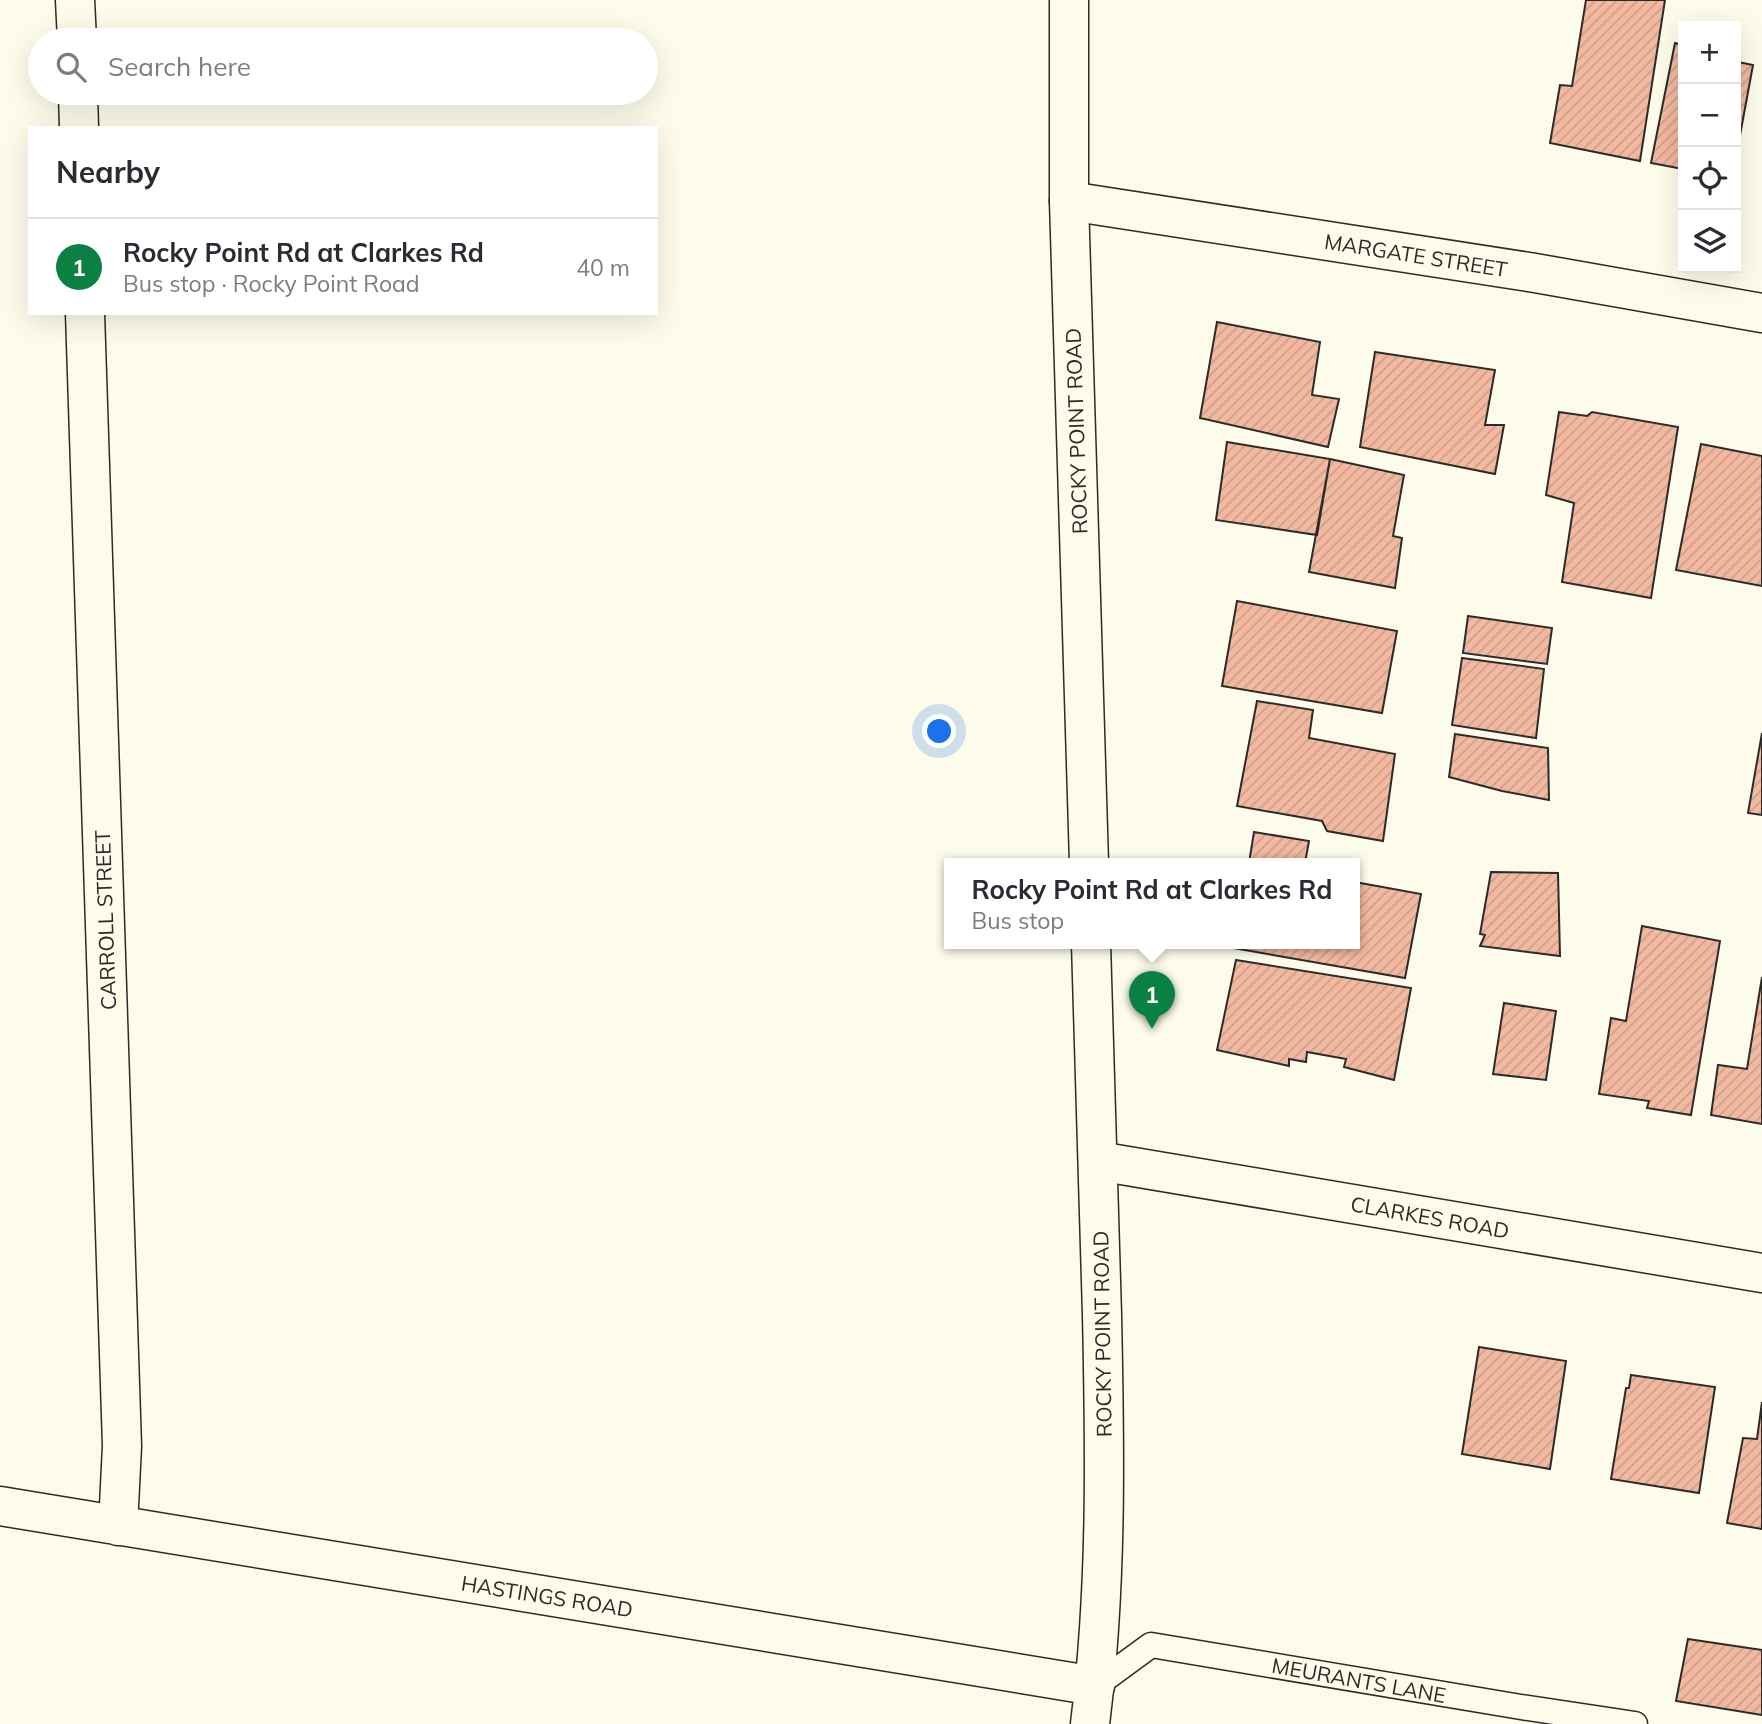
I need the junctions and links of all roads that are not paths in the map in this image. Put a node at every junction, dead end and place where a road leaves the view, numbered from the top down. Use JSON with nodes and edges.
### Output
{"nodes":[{"id":1,"x":75,"y":0,"type":"edge"},
{"id":2,"x":1069,"y":0,"type":"edge"},
{"id":3,"x":76,"y":28,"type":"edge"},
{"id":4,"x":78,"y":105,"type":"edge"},
{"id":5,"x":79,"y":126,"type":"edge"},
{"id":6,"x":1069,"y":201,"type":"junction"},
{"id":7,"x":1762,"y":313,"type":"edge"},
{"id":8,"x":85,"y":315,"type":"edge"},
{"id":9,"x":1089,"y":858,"type":"edge"},
{"id":10,"x":1091,"y":949,"type":"edge"},
{"id":11,"x":1098,"y":1161,"type":"junction"},
{"id":12,"x":1762,"y":1273,"type":"edge"},
{"id":13,"x":0,"y":1506,"type":"edge"},
{"id":14,"x":118,"y":1526,"type":"junction"},
{"id":15,"x":1095,"y":1686,"type":"junction"},
{"id":16,"x":1090,"y":1724,"type":"edge"},
{"id":17,"x":1635,"y":1724,"type":"edge"}],
"edges":[{"from":1,"to":3,"type":"street"},
{"from":2,"to":6,"type":"street","name":"ROCKY POINT ROAD"},
{"from":4,"to":5,"type":"street"},
{"from":6,"to":7,"type":"street","name":"MARGATE STREET"},
{"from":6,"to":9,"type":"street","name":"ROCKY POINT ROAD"},
{"from":8,"to":14,"type":"street","name":"CARROLL STREET"},
{"from":10,"to":11,"type":"street","name":"ROCKY POINT ROAD"},
{"from":11,"to":12,"type":"street","name":"CLARKES ROAD"},
{"from":11,"to":15,"type":"street","name":"ROCKY POINT ROAD"},
{"from":13,"to":14,"type":"street","name":"HASTINGS ROAD"},
{"from":14,"to":15,"type":"street","name":"HASTINGS ROAD"},
{"from":15,"to":16,"type":"street","name":"ROCKY POINT ROAD"},
{"from":15,"to":17,"type":"lane","name":"MEURANTS LANE"}]}
